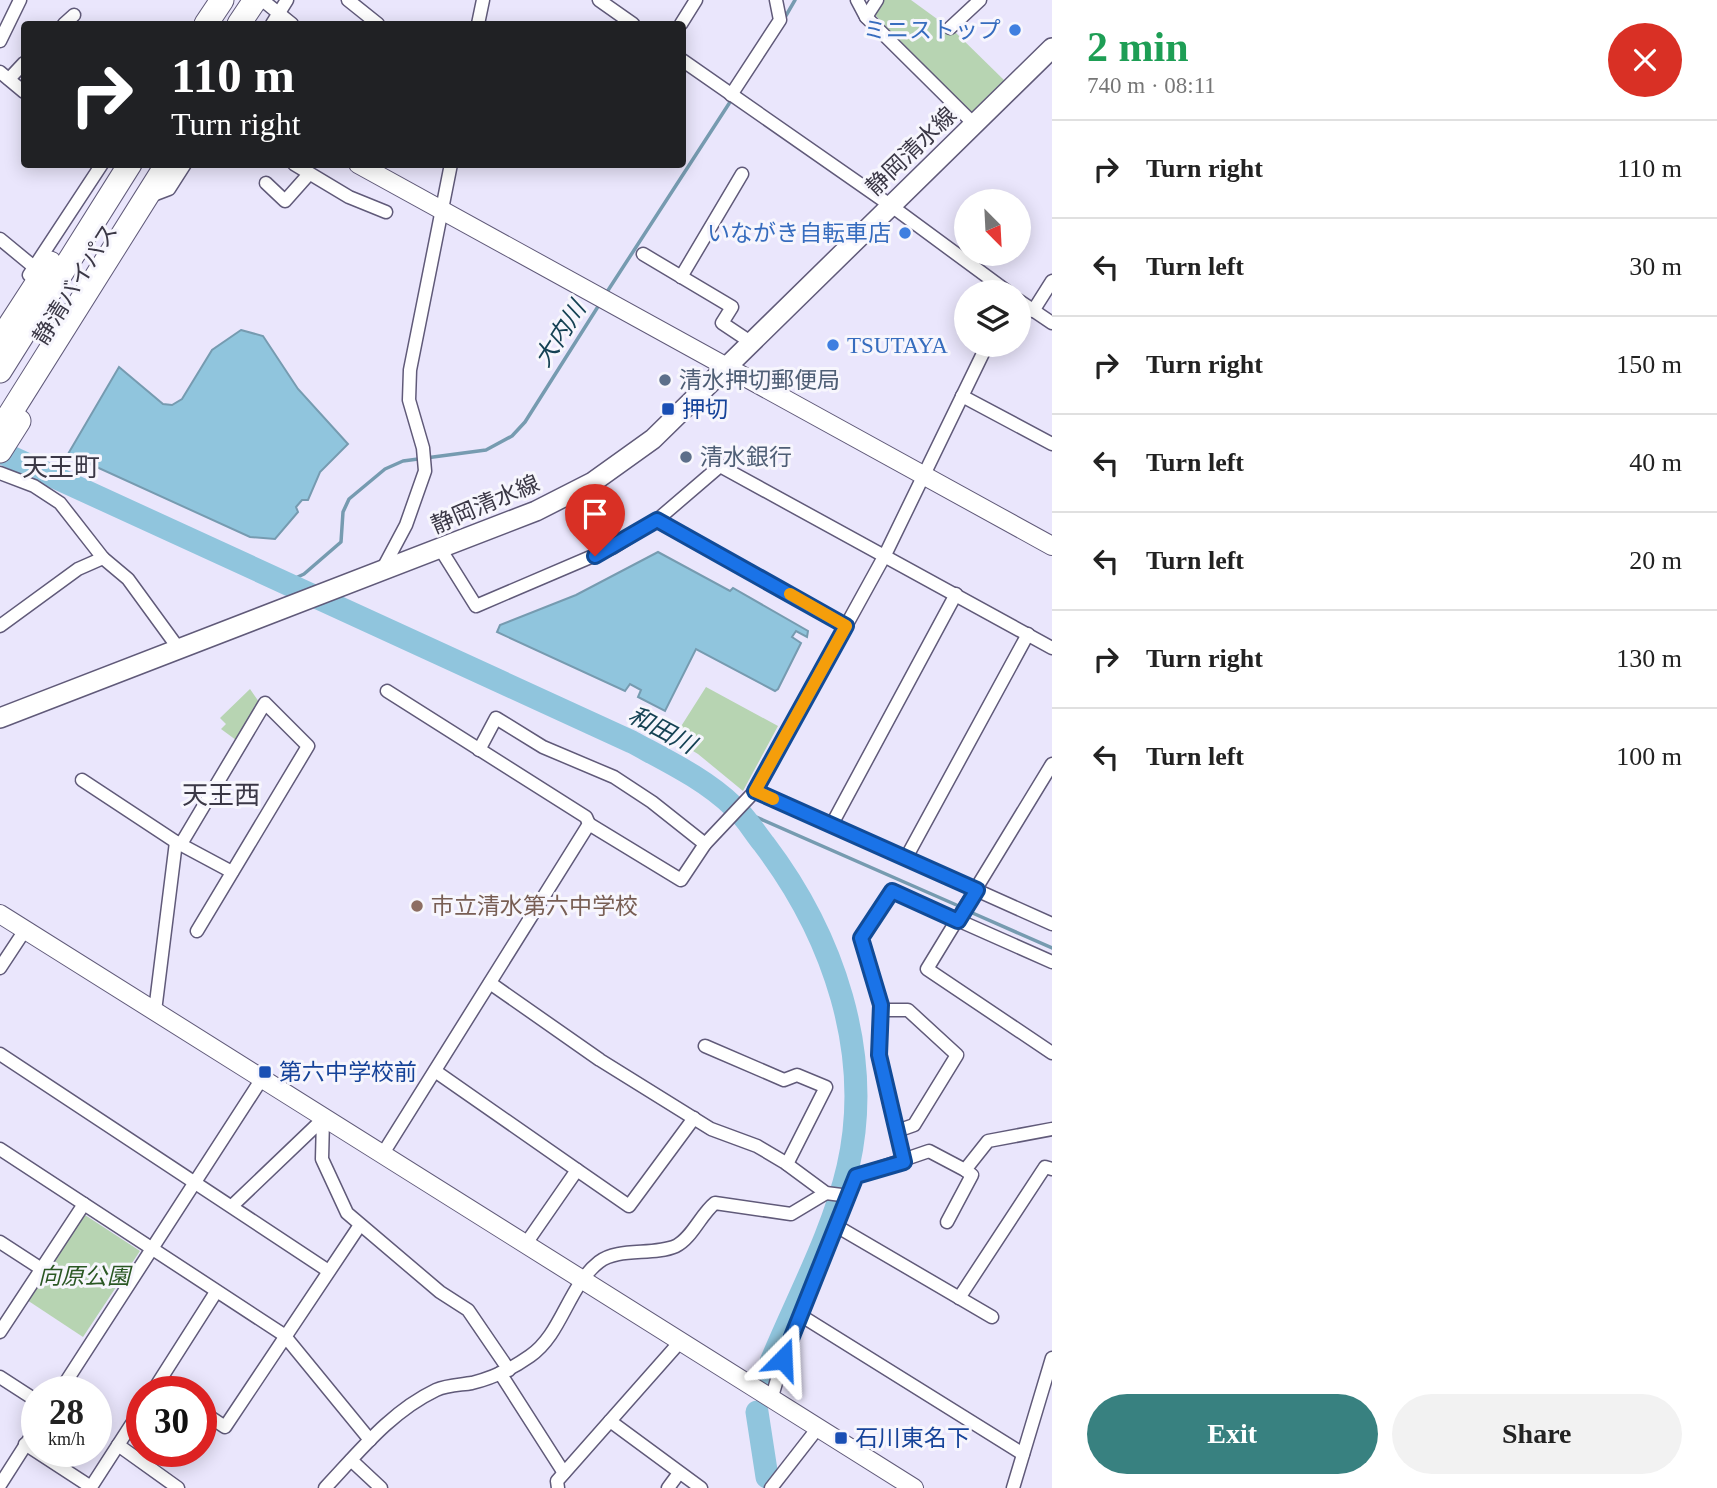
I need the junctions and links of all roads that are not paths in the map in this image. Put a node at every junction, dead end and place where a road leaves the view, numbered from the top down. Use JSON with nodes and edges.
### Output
{"nodes":[{"id":1,"x":20,"y":0,"type":"edge"},
{"id":2,"x":234,"y":0,"type":"edge"},
{"id":3,"x":348,"y":0,"type":"edge"},
{"id":4,"x":483,"y":0,"type":"edge"},
{"id":5,"x":599,"y":0,"type":"edge"},
{"id":6,"x":696,"y":0,"type":"edge"},
{"id":7,"x":776,"y":0,"type":"edge"},
{"id":8,"x":857,"y":0,"type":"edge"},
{"id":9,"x":877,"y":0,"type":"edge"},
{"id":10,"x":980,"y":0,"type":"edge"},
{"id":11,"x":271,"y":7,"type":"edge"},
{"id":12,"x":213,"y":13,"type":"edge"},
{"id":13,"x":866,"y":17,"type":"junction"},
{"id":14,"x":245,"y":21,"type":"edge"},
{"id":15,"x":255,"y":21,"type":"edge"},
{"id":16,"x":288,"y":21,"type":"edge"},
{"id":17,"x":374,"y":21,"type":"edge"},
{"id":18,"x":479,"y":21,"type":"edge"},
{"id":19,"x":629,"y":21,"type":"edge"},
{"id":20,"x":683,"y":21,"type":"edge"},
{"id":21,"x":950,"y":28,"type":"dead end"},
{"id":22,"x":0,"y":41,"type":"edge"},
{"id":23,"x":1052,"y":48,"type":"edge"},
{"id":24,"x":686,"y":63,"type":"edge"},
{"id":25,"x":21,"y":66,"type":"edge"},
{"id":26,"x":4,"y":76,"type":"edge"},
{"id":27,"x":21,"y":90,"type":"edge"},
{"id":28,"x":731,"y":95,"type":"junction"},
{"id":29,"x":974,"y":124,"type":"junction"},
{"id":30,"x":99,"y":168,"type":"edge"},
{"id":31,"x":116,"y":168,"type":"edge"},
{"id":32,"x":127,"y":168,"type":"edge"},
{"id":33,"x":148,"y":168,"type":"edge"},
{"id":34,"x":165,"y":168,"type":"edge"},
{"id":35,"x":182,"y":168,"type":"edge"},
{"id":36,"x":300,"y":168,"type":"edge"},
{"id":37,"x":365,"y":168,"type":"edge"},
{"id":38,"x":450,"y":168,"type":"edge"},
{"id":39,"x":309,"y":174,"type":"junction"},
{"id":40,"x":742,"y":174,"type":"dead end"},
{"id":41,"x":266,"y":183,"type":"dead end"},
{"id":42,"x":147,"y":197,"type":"junction"},
{"id":43,"x":890,"y":205,"type":"junction"},
{"id":44,"x":441,"y":211,"type":"junction"},
{"id":45,"x":386,"y":212,"type":"dead end"},
{"id":46,"x":74,"y":234,"type":"junction"},
{"id":47,"x":0,"y":239,"type":"edge"},
{"id":48,"x":643,"y":254,"type":"dead end"},
{"id":49,"x":34,"y":267,"type":"junction"},
{"id":50,"x":681,"y":277,"type":"junction"},
{"id":51,"x":992,"y":280,"type":"edge"},
{"id":52,"x":1052,"y":281,"type":"edge"},
{"id":53,"x":1033,"y":311,"type":"joint"},
{"id":54,"x":0,"y":323,"type":"edge"},
{"id":55,"x":1052,"y":323,"type":"edge"},
{"id":56,"x":0,"y":340,"type":"edge"},
{"id":57,"x":752,"y":343,"type":"junction"},
{"id":58,"x":981,"y":357,"type":"edge"},
{"id":59,"x":0,"y":362,"type":"edge"},
{"id":60,"x":727,"y":368,"type":"junction"},
{"id":61,"x":0,"y":371,"type":"edge"},
{"id":62,"x":962,"y":396,"type":"junction"},
{"id":63,"x":0,"y":404,"type":"edge"},
{"id":64,"x":0,"y":430,"type":"edge"},
{"id":65,"x":1052,"y":444,"type":"edge"},
{"id":66,"x":0,"y":451,"type":"edge"},
{"id":67,"x":0,"y":473,"type":"edge"},
{"id":68,"x":925,"y":477,"type":"junction"},
{"id":69,"x":657,"y":520,"type":"junction"},
{"id":70,"x":1052,"y":547,"type":"edge"},
{"id":71,"x":441,"y":550,"type":"junction"},
{"id":72,"x":885,"y":555,"type":"junction"},
{"id":73,"x":103,"y":558,"type":"junction"},
{"id":74,"x":381,"y":572,"type":"junction"},
{"id":75,"x":956,"y":594,"type":"junction"},
{"id":76,"x":0,"y":625,"type":"edge"},
{"id":77,"x":846,"y":626,"type":"junction"},
{"id":78,"x":1028,"y":634,"type":"junction"},
{"id":79,"x":1052,"y":648,"type":"edge"},
{"id":80,"x":179,"y":649,"type":"junction"},
{"id":81,"x":387,"y":691,"type":"dead end"},
{"id":82,"x":0,"y":718,"type":"edge"},
{"id":83,"x":479,"y":750,"type":"junction"},
{"id":84,"x":1052,"y":764,"type":"edge"},
{"id":85,"x":82,"y":780,"type":"dead end"},
{"id":86,"x":755,"y":791,"type":"junction"},
{"id":87,"x":589,"y":824,"type":"junction"},
{"id":88,"x":831,"y":826,"type":"junction"},
{"id":89,"x":178,"y":843,"type":"junction"},
{"id":90,"x":705,"y":844,"type":"junction"},
{"id":91,"x":906,"y":858,"type":"junction"},
{"id":92,"x":232,"y":873,"type":"junction"},
{"id":93,"x":977,"y":890,"type":"junction"},
{"id":94,"x":1052,"y":908,"type":"edge"},
{"id":95,"x":0,"y":914,"type":"edge"},
{"id":96,"x":958,"y":921,"type":"junction"},
{"id":97,"x":1048,"y":922,"type":"edge"},
{"id":98,"x":24,"y":930,"type":"junction"},
{"id":99,"x":197,"y":931,"type":"dead end"},
{"id":100,"x":1052,"y":962,"type":"edge"},
{"id":101,"x":0,"y":968,"type":"edge"},
{"id":102,"x":489,"y":983,"type":"junction"},
{"id":103,"x":881,"y":1010,"type":"junction"},
{"id":104,"x":155,"y":1011,"type":"junction"},
{"id":105,"x":705,"y":1046,"type":"dead end"},
{"id":106,"x":1052,"y":1053,"type":"edge"},
{"id":107,"x":0,"y":1054,"type":"edge"},
{"id":108,"x":435,"y":1071,"type":"junction"},
{"id":109,"x":261,"y":1080,"type":"junction"},
{"id":110,"x":694,"y":1118,"type":"junction"},
{"id":111,"x":323,"y":1119,"type":"junction"},
{"id":112,"x":1052,"y":1129,"type":"edge"},
{"id":113,"x":897,"y":1131,"type":"junction"},
{"id":114,"x":0,"y":1149,"type":"edge"},
{"id":115,"x":382,"y":1155,"type":"junction"},
{"id":116,"x":904,"y":1162,"type":"junction"},
{"id":117,"x":787,"y":1164,"type":"junction"},
{"id":118,"x":1052,"y":1169,"type":"edge"},
{"id":119,"x":965,"y":1170,"type":"junction"},
{"id":120,"x":577,"y":1171,"type":"junction"},
{"id":121,"x":195,"y":1181,"type":"junction"},
{"id":122,"x":839,"y":1195,"type":"junction"},
{"id":123,"x":84,"y":1204,"type":"junction"},
{"id":124,"x":233,"y":1205,"type":"junction"},
{"id":125,"x":947,"y":1222,"type":"dead end"},
{"id":126,"x":360,"y":1225,"type":"junction"},
{"id":127,"x":838,"y":1227,"type":"junction"},
{"id":128,"x":0,"y":1242,"type":"edge"},
{"id":129,"x":525,"y":1245,"type":"junction"},
{"id":130,"x":152,"y":1249,"type":"junction"},
{"id":131,"x":40,"y":1268,"type":"junction"},
{"id":132,"x":327,"y":1270,"type":"junction"},
{"id":133,"x":582,"y":1280,"type":"junction"},
{"id":134,"x":216,"y":1292,"type":"junction"},
{"id":135,"x":959,"y":1298,"type":"junction"},
{"id":136,"x":800,"y":1315,"type":"junction"},
{"id":137,"x":992,"y":1317,"type":"dead end"},
{"id":138,"x":0,"y":1332,"type":"edge"},
{"id":139,"x":284,"y":1335,"type":"junction"},
{"id":140,"x":679,"y":1343,"type":"junction"},
{"id":141,"x":1052,"y":1358,"type":"edge"},
{"id":142,"x":505,"y":1371,"type":"junction"},
{"id":143,"x":70,"y":1376,"type":"edge"},
{"id":144,"x":162,"y":1376,"type":"edge"},
{"id":145,"x":0,"y":1377,"type":"edge"},
{"id":146,"x":21,"y":1391,"type":"edge"},
{"id":147,"x":771,"y":1400,"type":"junction"},
{"id":148,"x":610,"y":1421,"type":"junction"},
{"id":149,"x":217,"y":1422,"type":"edge"},
{"id":150,"x":817,"y":1429,"type":"junction"},
{"id":151,"x":126,"y":1433,"type":"edge"},
{"id":152,"x":370,"y":1440,"type":"junction"},
{"id":153,"x":118,"y":1445,"type":"junction"},
{"id":154,"x":21,"y":1451,"type":"edge"},
{"id":155,"x":1023,"y":1454,"type":"junction"},
{"id":156,"x":351,"y":1460,"type":"junction"},
{"id":157,"x":61,"y":1467,"type":"edge"},
{"id":158,"x":564,"y":1473,"type":"junction"},
{"id":159,"x":679,"y":1473,"type":"junction"},
{"id":160,"x":0,"y":1485,"type":"edge"},
{"id":161,"x":777,"y":1485,"type":"edge"},
{"id":162,"x":92,"y":1487,"type":"edge"},
{"id":163,"x":178,"y":1488,"type":"edge"},
{"id":164,"x":325,"y":1488,"type":"edge"},
{"id":165,"x":381,"y":1488,"type":"edge"},
{"id":166,"x":558,"y":1488,"type":"edge"},
{"id":167,"x":668,"y":1488,"type":"edge"},
{"id":168,"x":701,"y":1488,"type":"edge"},
{"id":169,"x":914,"y":1488,"type":"edge"},
{"id":170,"x":1013,"y":1488,"type":"edge"}],
"edges":[{"from":1,"to":22,"type":"street"},
{"from":2,"to":12,"type":"highway"},
{"from":3,"to":17,"type":"street"},
{"from":4,"to":18,"type":"street"},
{"from":5,"to":19,"type":"street"},
{"from":6,"to":20,"type":"street"},
{"from":7,"to":28,"type":"street"},
{"from":8,"to":13,"type":"street"},
{"from":9,"to":13,"type":"street"},
{"from":10,"to":21,"type":"street"},
{"from":11,"to":14,"type":"highway"},
{"from":11,"to":15,"type":"highway"},
{"from":11,"to":16,"type":"street"},
{"from":13,"to":29,"type":"street"},
{"from":23,"to":29,"type":"main road","name":"静岡清水線"},
{"from":24,"to":28,"type":"street"},
{"from":25,"to":26,"type":"street"},
{"from":26,"to":27,"type":"street"},
{"from":28,"to":43,"type":"street"},
{"from":29,"to":43,"type":"main road","name":"静岡清水線"},
{"from":30,"to":49,"type":"street"},
{"from":31,"to":46,"type":"highway"},
{"from":32,"to":61,"type":"highway","name":"静清バイパス"},
{"from":33,"to":63,"type":"highway","name":"静清バイパス"},
{"from":34,"to":42,"type":"highway"},
{"from":35,"to":42,"type":"street"},
{"from":36,"to":39,"type":"street"},
{"from":37,"to":44,"type":"street"},
{"from":38,"to":44,"type":"street"},
{"from":39,"to":41,"type":"street"},
{"from":39,"to":45,"type":"street"},
{"from":40,"to":50,"type":"street"},
{"from":42,"to":64,"type":"highway"},
{"from":42,"to":66,"type":"highway"},
{"from":43,"to":51,"type":"street"},
{"from":43,"to":57,"type":"main road","name":"静岡清水線"},
{"from":44,"to":60,"type":"street"},
{"from":44,"to":74,"type":"street"},
{"from":46,"to":56,"type":"highway"},
{"from":46,"to":59,"type":"highway"},
{"from":47,"to":49,"type":"street"},
{"from":48,"to":50,"type":"street"},
{"from":49,"to":54,"type":"street"},
{"from":50,"to":57,"type":"street"},
{"from":52,"to":53,"type":"street"},
{"from":53,"to":55,"type":"street"},
{"from":57,"to":60,"type":"main road","name":"静岡清水線"},
{"from":58,"to":62,"type":"street"},
{"from":60,"to":68,"type":"street"},
{"from":60,"to":71,"type":"main road","name":"静岡清水線"},
{"from":62,"to":65,"type":"street"},
{"from":62,"to":68,"type":"street"},
{"from":67,"to":73,"type":"street"},
{"from":68,"to":70,"type":"street"},
{"from":68,"to":72,"type":"street"},
{"from":69,"to":71,"type":"street"},
{"from":69,"to":72,"type":"street"},
{"from":69,"to":77,"type":"street"},
{"from":71,"to":74,"type":"main road","name":"静岡清水線"},
{"from":72,"to":75,"type":"street"},
{"from":72,"to":77,"type":"street"},
{"from":73,"to":76,"type":"street"},
{"from":73,"to":80,"type":"street"},
{"from":74,"to":80,"type":"main road","name":"静岡清水線"},
{"from":75,"to":78,"type":"street"},
{"from":75,"to":88,"type":"street"},
{"from":77,"to":86,"type":"street"},
{"from":78,"to":79,"type":"street"},
{"from":78,"to":91,"type":"street"},
{"from":80,"to":82,"type":"main road","name":"静岡清水線"},
{"from":81,"to":83,"type":"street"},
{"from":83,"to":87,"type":"street"},
{"from":83,"to":90,"type":"street"},
{"from":84,"to":93,"type":"street"},
{"from":85,"to":89,"type":"street"},
{"from":86,"to":88,"type":"street"},
{"from":86,"to":90,"type":"street"},
{"from":87,"to":90,"type":"street"},
{"from":87,"to":102,"type":"street"},
{"from":88,"to":91,"type":"street"},
{"from":89,"to":92,"type":"street"},
{"from":89,"to":92,"type":"street"},
{"from":89,"to":104,"type":"street"},
{"from":91,"to":93,"type":"street"},
{"from":92,"to":99,"type":"street"},
{"from":93,"to":96,"type":"street"},
{"from":93,"to":97,"type":"street"},
{"from":94,"to":97,"type":"street"},
{"from":95,"to":98,"type":"street"},
{"from":96,"to":100,"type":"street"},
{"from":96,"to":103,"type":"street"},
{"from":96,"to":106,"type":"street"},
{"from":98,"to":101,"type":"street"},
{"from":98,"to":104,"type":"street"},
{"from":102,"to":108,"type":"street"},
{"from":102,"to":110,"type":"street"},
{"from":103,"to":113,"type":"street"},
{"from":103,"to":113,"type":"street"},
{"from":104,"to":109,"type":"street"},
{"from":105,"to":117,"type":"street"},
{"from":107,"to":121,"type":"street"},
{"from":108,"to":115,"type":"street"},
{"from":108,"to":120,"type":"street"},
{"from":109,"to":111,"type":"street"},
{"from":109,"to":121,"type":"street"},
{"from":110,"to":117,"type":"street"},
{"from":110,"to":120,"type":"street"},
{"from":111,"to":115,"type":"street"},
{"from":111,"to":124,"type":"street"},
{"from":111,"to":126,"type":"street"},
{"from":112,"to":119,"type":"street"},
{"from":113,"to":116,"type":"street"},
{"from":114,"to":123,"type":"street"},
{"from":115,"to":129,"type":"street"},
{"from":116,"to":119,"type":"street"},
{"from":116,"to":122,"type":"street"},
{"from":117,"to":122,"type":"street"},
{"from":118,"to":135,"type":"street"},
{"from":119,"to":125,"type":"street"},
{"from":120,"to":129,"type":"street"},
{"from":121,"to":124,"type":"street"},
{"from":121,"to":130,"type":"street"},
{"from":122,"to":127,"type":"street"},
{"from":122,"to":133,"type":"street"},
{"from":123,"to":130,"type":"street"},
{"from":123,"to":131,"type":"street"},
{"from":124,"to":132,"type":"street"},
{"from":126,"to":132,"type":"street"},
{"from":126,"to":142,"type":"street"},
{"from":127,"to":135,"type":"street"},
{"from":127,"to":136,"type":"street"},
{"from":128,"to":131,"type":"street"},
{"from":129,"to":133,"type":"street"},
{"from":130,"to":134,"type":"street"},
{"from":130,"to":143,"type":"street"},
{"from":131,"to":138,"type":"street"},
{"from":132,"to":139,"type":"street"},
{"from":133,"to":140,"type":"street"},
{"from":133,"to":142,"type":"street"},
{"from":134,"to":139,"type":"street"},
{"from":134,"to":144,"type":"street"},
{"from":135,"to":137,"type":"street"},
{"from":136,"to":147,"type":"street"},
{"from":136,"to":155,"type":"street"},
{"from":139,"to":149,"type":"street"},
{"from":139,"to":152,"type":"street"},
{"from":140,"to":147,"type":"street"},
{"from":140,"to":148,"type":"street"},
{"from":141,"to":155,"type":"street"},
{"from":142,"to":152,"type":"street"},
{"from":142,"to":158,"type":"street"},
{"from":145,"to":146,"type":"street"},
{"from":147,"to":150,"type":"street"},
{"from":148,"to":158,"type":"street"},
{"from":148,"to":159,"type":"street"},
{"from":150,"to":161,"type":"street"},
{"from":150,"to":169,"type":"street"},
{"from":151,"to":153,"type":"street"},
{"from":152,"to":156,"type":"street"},
{"from":153,"to":162,"type":"street"},
{"from":153,"to":163,"type":"street"},
{"from":154,"to":160,"type":"street"},
{"from":155,"to":170,"type":"street"},
{"from":156,"to":164,"type":"street"},
{"from":156,"to":165,"type":"street"},
{"from":157,"to":162,"type":"street"},
{"from":158,"to":166,"type":"street"},
{"from":159,"to":167,"type":"street"},
{"from":159,"to":168,"type":"street"}]}
